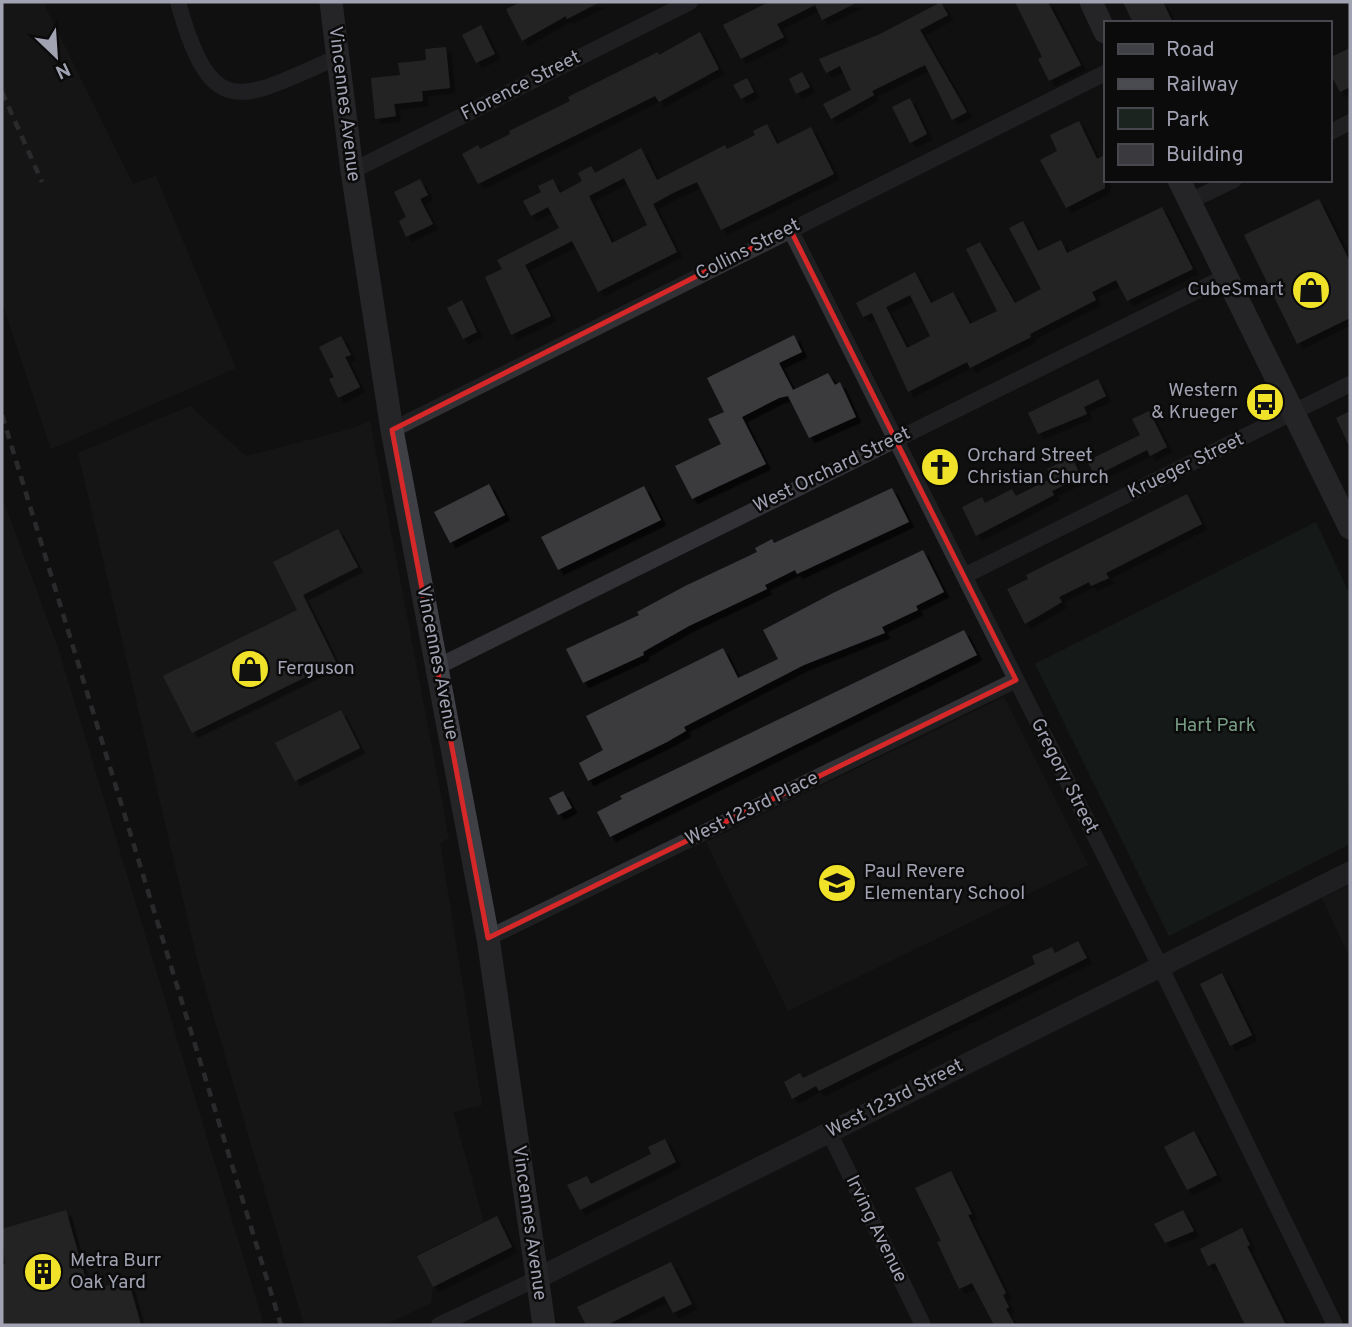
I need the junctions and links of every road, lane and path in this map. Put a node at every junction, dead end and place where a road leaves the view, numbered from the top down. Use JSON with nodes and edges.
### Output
{"nodes":[{"id":1,"x":178,"y":2,"type":"edge"},
{"id":2,"x":331,"y":2,"type":"edge"},
{"id":3,"x":691,"y":2,"type":"edge"},
{"id":4,"x":1091,"y":2,"type":"edge"},
{"id":5,"x":1104,"y":30,"type":"edge"},
{"id":6,"x":338,"y":57,"type":"junction"},
{"id":7,"x":1104,"y":73,"type":"edge"},
{"id":8,"x":1350,"y":122,"type":"edge"},
{"id":9,"x":1331,"y":132,"type":"edge"},
{"id":10,"x":352,"y":171,"type":"junction"},
{"id":11,"x":1180,"y":182,"type":"edge"},
{"id":12,"x":1230,"y":182,"type":"edge"},
{"id":13,"x":1189,"y":201,"type":"junction"},
{"id":14,"x":790,"y":229,"type":"junction"},
{"id":15,"x":1227,"y":276,"type":"junction"},
{"id":16,"x":1350,"y":384,"type":"edge"},
{"id":17,"x":1294,"y":412,"type":"junction"},
{"id":18,"x":392,"y":430,"type":"junction"},
{"id":19,"x":895,"y":438,"type":"junction"},
{"id":20,"x":1350,"y":528,"type":"edge"},
{"id":21,"x":964,"y":576,"type":"junction"},
{"id":22,"x":439,"y":666,"type":"junction"},
{"id":23,"x":1016,"y":680,"type":"junction"},
{"id":24,"x":1350,"y":872,"type":"edge"},
{"id":25,"x":488,"y":938,"type":"junction"},
{"id":26,"x":1160,"y":966,"type":"junction"},
{"id":27,"x":829,"y":1132,"type":"junction"},
{"id":28,"x":536,"y":1279,"type":"junction"},
{"id":29,"x":439,"y":1325,"type":"edge"},
{"id":30,"x":544,"y":1325,"type":"edge"},
{"id":31,"x":923,"y":1325,"type":"edge"},
{"id":32,"x":1335,"y":1325,"type":"edge"}],
"edges":[{"from":1,"to":6,"type":"street"},
{"from":2,"to":6,"type":"main road","name":"Vincennes Avenue"},
{"from":3,"to":10,"type":"street","name":"Florence Street"},
{"from":4,"to":5,"type":"main road"},
{"from":6,"to":10,"type":"main road","name":"Vincennes Avenue"},
{"from":7,"to":14,"type":"street","name":"Collins Street"},
{"from":8,"to":9,"type":"street"},
{"from":10,"to":18,"type":"main road","name":"Vincennes Avenue"},
{"from":11,"to":13,"type":"main road"},
{"from":12,"to":13,"type":"street"},
{"from":13,"to":15,"type":"main road"},
{"from":14,"to":18,"type":"street","name":"Collins Street"},
{"from":14,"to":19,"type":"street","name":"Gregory Street"},
{"from":15,"to":17,"type":"main road"},
{"from":15,"to":19,"type":"street","name":"West Orchard Street"},
{"from":16,"to":17,"type":"street"},
{"from":17,"to":20,"type":"main road"},
{"from":17,"to":21,"type":"street","name":"Krueger Street"},
{"from":18,"to":22,"type":"main road","name":"Vincennes Avenue"},
{"from":19,"to":21,"type":"street","name":"Gregory Street"},
{"from":19,"to":22,"type":"street","name":"West Orchard Street"},
{"from":21,"to":23,"type":"street","name":"Gregory Street"},
{"from":22,"to":25,"type":"main road","name":"Vincennes Avenue"},
{"from":23,"to":25,"type":"street","name":"West 123rd Place"},
{"from":23,"to":26,"type":"street","name":"Gregory Street"},
{"from":24,"to":26,"type":"street","name":"West 123rd Street"},
{"from":25,"to":28,"type":"main road","name":"Vincennes Avenue"},
{"from":26,"to":27,"type":"street","name":"West 123rd Street"},
{"from":26,"to":32,"type":"street","name":"Gregory Street"},
{"from":27,"to":28,"type":"street","name":"West 123rd Street"},
{"from":27,"to":31,"type":"street","name":"Irving Avenue"},
{"from":28,"to":29,"type":"street","name":"West 123rd Street"},
{"from":28,"to":30,"type":"main road","name":"Vincennes Avenue"}]}
